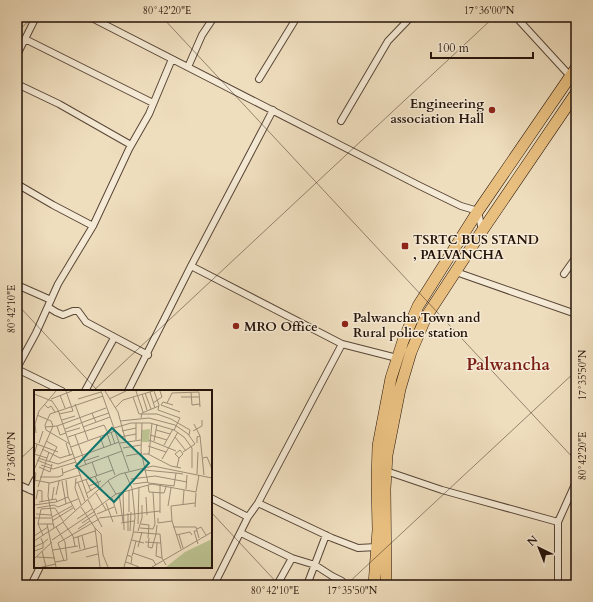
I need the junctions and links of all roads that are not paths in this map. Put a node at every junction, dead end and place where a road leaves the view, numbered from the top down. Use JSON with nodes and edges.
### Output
{"nodes":[{"id":1,"x":36,"y":17,"type":"edge"},
{"id":2,"x":90,"y":17,"type":"edge"},
{"id":3,"x":214,"y":17,"type":"edge"},
{"id":4,"x":297,"y":17,"type":"edge"},
{"id":5,"x":411,"y":17,"type":"edge"},
{"id":6,"x":516,"y":17,"type":"edge"},
{"id":7,"x":25,"y":39,"type":"junction"},
{"id":8,"x":17,"y":55,"type":"edge"},
{"id":9,"x":172,"y":59,"type":"junction"},
{"id":10,"x":188,"y":67,"type":"junction"},
{"id":11,"x":574,"y":77,"type":"edge"},
{"id":12,"x":259,"y":79,"type":"dead end"},
{"id":13,"x":17,"y":84,"type":"edge"},
{"id":14,"x":576,"y":93,"type":"edge"},
{"id":15,"x":153,"y":102,"type":"junction"},
{"id":16,"x":273,"y":110,"type":"junction"},
{"id":17,"x":340,"y":121,"type":"dead end"},
{"id":18,"x":131,"y":145,"type":"junction"},
{"id":19,"x":17,"y":184,"type":"edge"},
{"id":20,"x":478,"y":211,"type":"junction"},
{"id":21,"x":93,"y":226,"type":"junction"},
{"id":22,"x":482,"y":231,"type":"junction"},
{"id":23,"x":576,"y":257,"type":"edge"},
{"id":24,"x":191,"y":266,"type":"junction"},
{"id":25,"x":456,"y":272,"type":"junction"},
{"id":26,"x":564,"y":274,"type":"dead end"},
{"id":27,"x":17,"y":285,"type":"edge"},
{"id":28,"x":51,"y":300,"type":"junction"},
{"id":29,"x":48,"y":306,"type":"junction"},
{"id":30,"x":576,"y":314,"type":"edge"},
{"id":31,"x":114,"y":338,"type":"junction"},
{"id":32,"x":342,"y":344,"type":"junction"},
{"id":33,"x":148,"y":355,"type":"junction"},
{"id":34,"x":397,"y":358,"type":"junction"},
{"id":35,"x":17,"y":368,"type":"edge"},
{"id":36,"x":403,"y":378,"type":"junction"},
{"id":37,"x":60,"y":390,"type":"edge"},
{"id":38,"x":86,"y":390,"type":"edge"},
{"id":39,"x":129,"y":390,"type":"edge"},
{"id":40,"x":386,"y":471,"type":"junction"},
{"id":41,"x":576,"y":482,"type":"edge"},
{"id":42,"x":17,"y":484,"type":"edge"},
{"id":43,"x":33,"y":491,"type":"edge"},
{"id":44,"x":574,"y":491,"type":"edge"},
{"id":45,"x":212,"y":499,"type":"edge"},
{"id":46,"x":258,"y":503,"type":"junction"},
{"id":47,"x":248,"y":517,"type":"junction"},
{"id":48,"x":558,"y":522,"type":"junction"},
{"id":49,"x":241,"y":532,"type":"junction"},
{"id":50,"x":326,"y":535,"type":"junction"},
{"id":51,"x":377,"y":547,"type":"junction"},
{"id":52,"x":292,"y":558,"type":"junction"},
{"id":53,"x":315,"y":565,"type":"junction"},
{"id":54,"x":40,"y":568,"type":"edge"},
{"id":55,"x":31,"y":585,"type":"edge"},
{"id":56,"x":214,"y":585,"type":"edge"},
{"id":57,"x":277,"y":585,"type":"edge"},
{"id":58,"x":308,"y":585,"type":"edge"},
{"id":59,"x":341,"y":585,"type":"edge"},
{"id":60,"x":374,"y":585,"type":"edge"},
{"id":61,"x":386,"y":585,"type":"edge"},
{"id":62,"x":558,"y":585,"type":"edge"}],
"edges":[{"from":1,"to":7,"type":"street"},
{"from":2,"to":9,"type":"street"},
{"from":3,"to":10,"type":"street"},
{"from":4,"to":12,"type":"street"},
{"from":5,"to":17,"type":"street"},
{"from":6,"to":11,"type":"street"},
{"from":7,"to":8,"type":"street"},
{"from":7,"to":15,"type":"street"},
{"from":9,"to":10,"type":"street"},
{"from":9,"to":15,"type":"street"},
{"from":10,"to":16,"type":"street"},
{"from":11,"to":20,"type":"highway"},
{"from":13,"to":18,"type":"street"},
{"from":14,"to":22,"type":"highway"},
{"from":15,"to":18,"type":"street"},
{"from":16,"to":20,"type":"street"},
{"from":16,"to":24,"type":"street"},
{"from":18,"to":21,"type":"street"},
{"from":19,"to":21,"type":"street"},
{"from":20,"to":22,"type":"street"},
{"from":20,"to":34,"type":"highway"},
{"from":21,"to":28,"type":"street"},
{"from":22,"to":25,"type":"highway"},
{"from":23,"to":26,"type":"street"},
{"from":24,"to":32,"type":"street"},
{"from":24,"to":33,"type":"street"},
{"from":25,"to":30,"type":"street"},
{"from":25,"to":36,"type":"highway"},
{"from":27,"to":28,"type":"street"},
{"from":28,"to":29,"type":"street"},
{"from":29,"to":31,"type":"street"},
{"from":29,"to":35,"type":"street"},
{"from":31,"to":33,"type":"street"},
{"from":31,"to":38,"type":"street"},
{"from":32,"to":34,"type":"street"},
{"from":32,"to":46,"type":"street"},
{"from":33,"to":39,"type":"street"},
{"from":34,"to":36,"type":"street"},
{"from":34,"to":51,"type":"highway"},
{"from":35,"to":37,"type":"street"},
{"from":36,"to":40,"type":"highway"},
{"from":40,"to":48,"type":"street"},
{"from":40,"to":61,"type":"highway"},
{"from":41,"to":44,"type":"street"},
{"from":42,"to":43,"type":"street"},
{"from":44,"to":48,"type":"street"},
{"from":45,"to":47,"type":"street"},
{"from":46,"to":47,"type":"street"},
{"from":46,"to":50,"type":"street"},
{"from":47,"to":49,"type":"street"},
{"from":48,"to":62,"type":"street"},
{"from":49,"to":52,"type":"street"},
{"from":49,"to":56,"type":"street"},
{"from":50,"to":51,"type":"street"},
{"from":50,"to":53,"type":"street"},
{"from":51,"to":60,"type":"highway"},
{"from":52,"to":53,"type":"street"},
{"from":52,"to":57,"type":"street"},
{"from":53,"to":58,"type":"street"},
{"from":53,"to":59,"type":"street"},
{"from":54,"to":55,"type":"street"}]}
